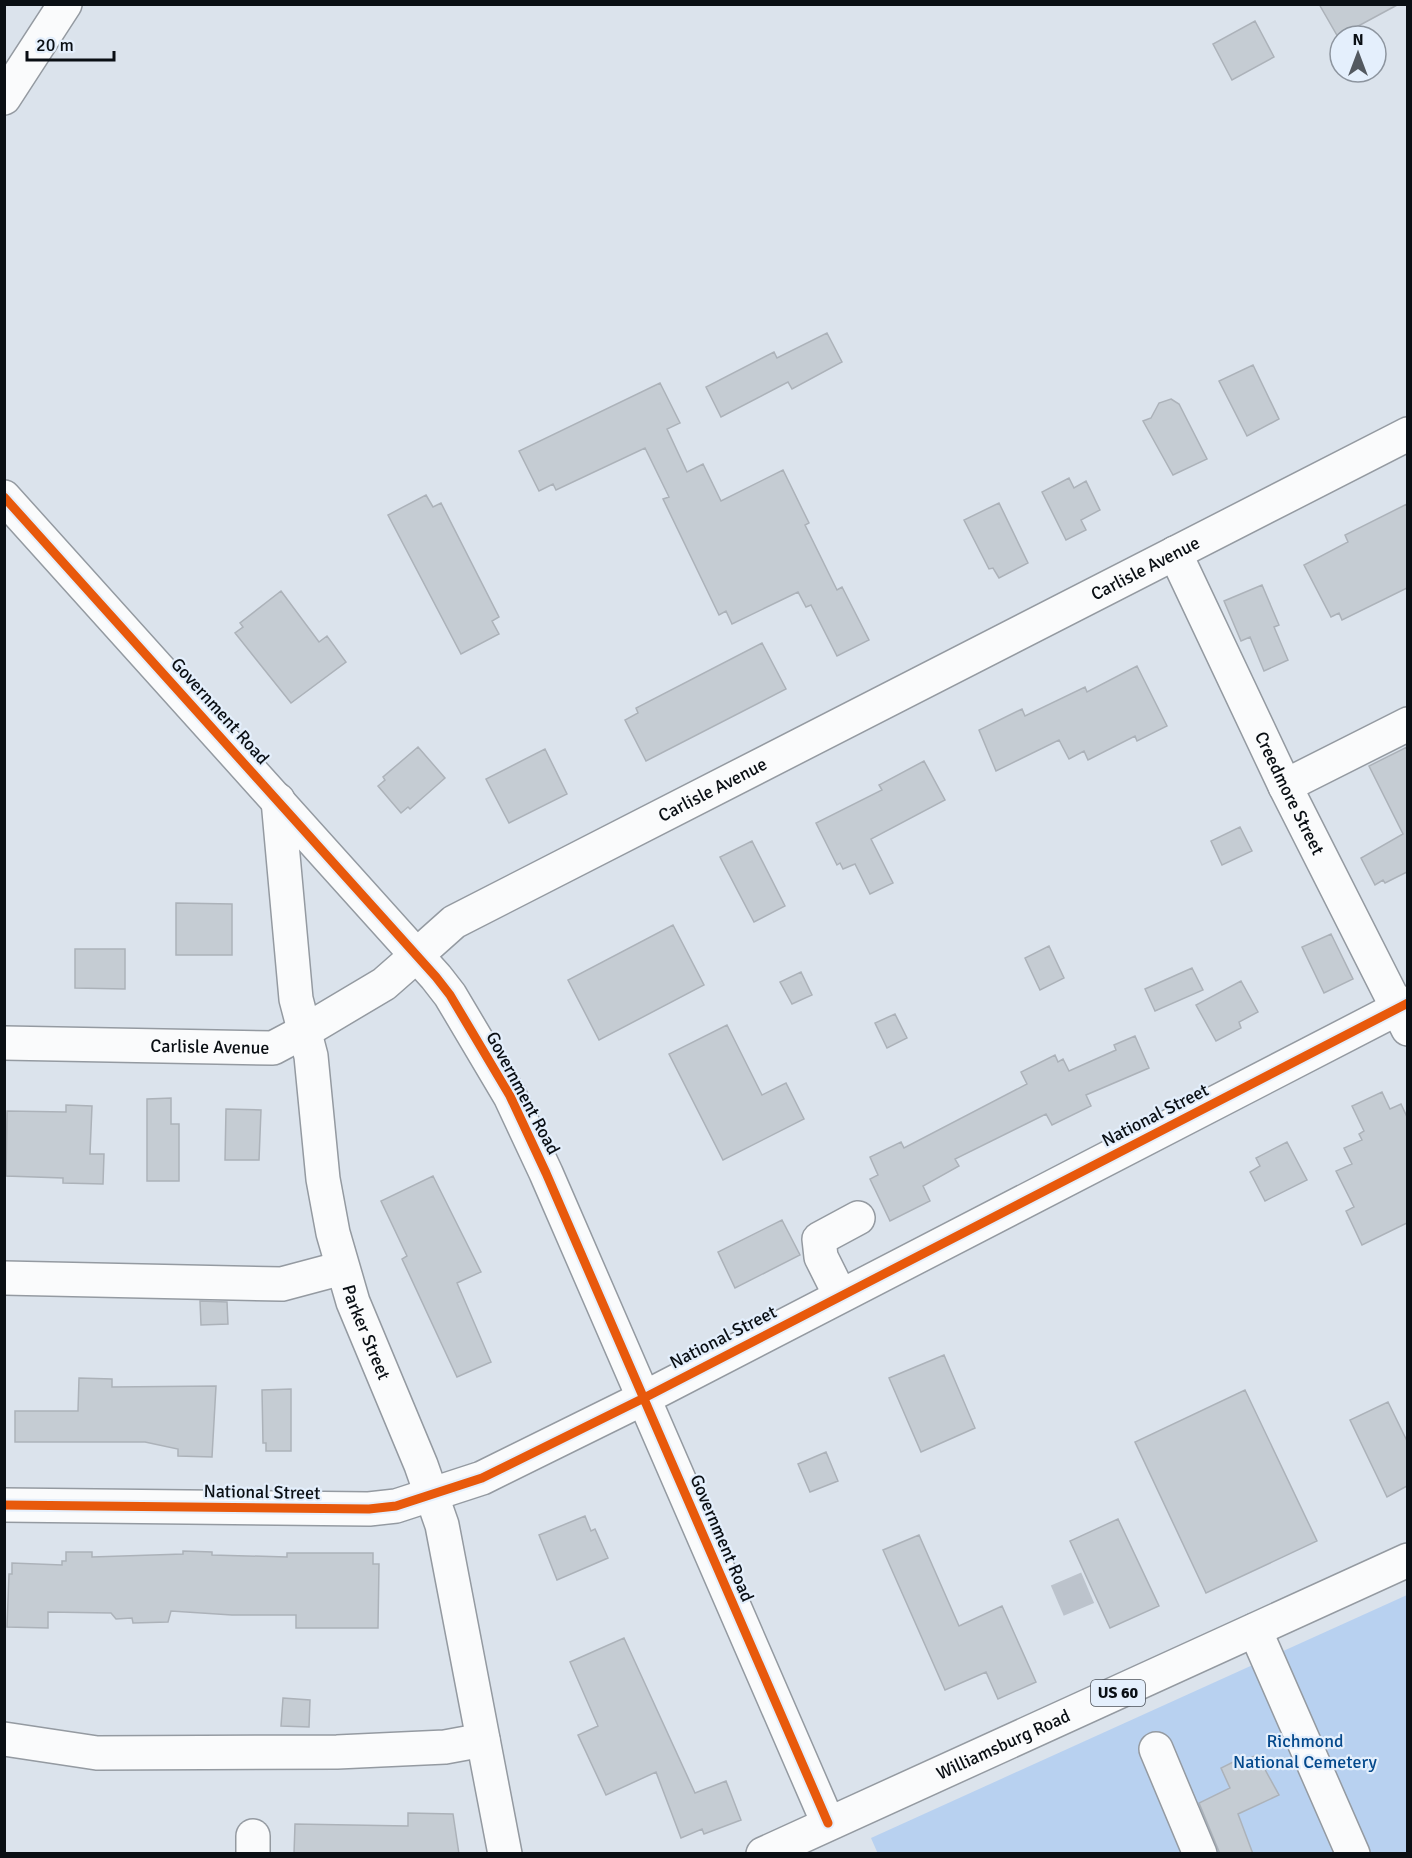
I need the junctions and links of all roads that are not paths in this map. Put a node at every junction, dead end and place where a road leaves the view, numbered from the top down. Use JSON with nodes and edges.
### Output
{"nodes":[{"id":1,"x":65,"y":4,"type":"edge"},
{"id":2,"x":4,"y":98,"type":"edge"},
{"id":3,"x":1407,"y":434,"type":"edge"},
{"id":4,"x":4,"y":497,"type":"edge"},
{"id":5,"x":1175,"y":553,"type":"junction"},
{"id":6,"x":1407,"y":723,"type":"edge"},
{"id":7,"x":1285,"y":786,"type":"junction"},
{"id":8,"x":278,"y":800,"type":"junction"},
{"id":9,"x":417,"y":955,"type":"junction"},
{"id":10,"x":1404,"y":1013,"type":"edge"},
{"id":11,"x":305,"y":1031,"type":"junction"},
{"id":12,"x":4,"y":1043,"type":"edge"},
{"id":13,"x":858,"y":1218,"type":"dead end"},
{"id":14,"x":342,"y":1268,"type":"junction"},
{"id":15,"x":4,"y":1278,"type":"edge"},
{"id":16,"x":840,"y":1295,"type":"junction"},
{"id":17,"x":644,"y":1398,"type":"junction"},
{"id":18,"x":432,"y":1496,"type":"junction"},
{"id":19,"x":4,"y":1505,"type":"edge"},
{"id":20,"x":1407,"y":1560,"type":"edge"},
{"id":21,"x":1255,"y":1630,"type":"junction"},
{"id":22,"x":4,"y":1739,"type":"edge"},
{"id":23,"x":483,"y":1740,"type":"junction"},
{"id":24,"x":1156,"y":1749,"type":"dead end"},
{"id":25,"x":828,"y":1823,"type":"junction"},
{"id":26,"x":505,"y":1854,"type":"edge"},
{"id":27,"x":763,"y":1854,"type":"edge"},
{"id":28,"x":1200,"y":1854,"type":"edge"},
{"id":29,"x":1353,"y":1854,"type":"edge"}],
"edges":[{"from":1,"to":2,"type":"street"},
{"from":3,"to":5,"type":"street","name":"Carlisle Avenue"},
{"from":4,"to":8,"type":"street","name":"Government Road"},
{"from":5,"to":7,"type":"street","name":"Creedmore Street"},
{"from":5,"to":9,"type":"street","name":"Carlisle Avenue"},
{"from":6,"to":7,"type":"street"},
{"from":7,"to":10,"type":"street","name":"Creedmore Street"},
{"from":8,"to":9,"type":"street","name":"Government Road"},
{"from":8,"to":11,"type":"street","name":"Parker Street"},
{"from":9,"to":11,"type":"street","name":"Carlisle Avenue"},
{"from":9,"to":17,"type":"street","name":"Government Road"},
{"from":10,"to":16,"type":"street","name":"National Street"},
{"from":11,"to":12,"type":"street","name":"Carlisle Avenue"},
{"from":11,"to":14,"type":"street","name":"Parker Street"},
{"from":13,"to":16,"type":"street"},
{"from":14,"to":15,"type":"street"},
{"from":14,"to":18,"type":"street","name":"Parker Street"},
{"from":16,"to":17,"type":"street","name":"National Street"},
{"from":17,"to":18,"type":"street","name":"National Street"},
{"from":17,"to":25,"type":"street","name":"Government Road"},
{"from":18,"to":19,"type":"street","name":"National Street"},
{"from":18,"to":23,"type":"street","name":"Parker Street"},
{"from":20,"to":21,"type":"street","name":"Williamsburg Road","number":"US 60"},
{"from":21,"to":25,"type":"street","name":"Williamsburg Road","number":"US 60"},
{"from":21,"to":29,"type":"street"},
{"from":22,"to":23,"type":"street"},
{"from":23,"to":26,"type":"street","name":"Parker Street"},
{"from":24,"to":28,"type":"street"},
{"from":25,"to":27,"type":"street","name":"Williamsburg Road"}]}
